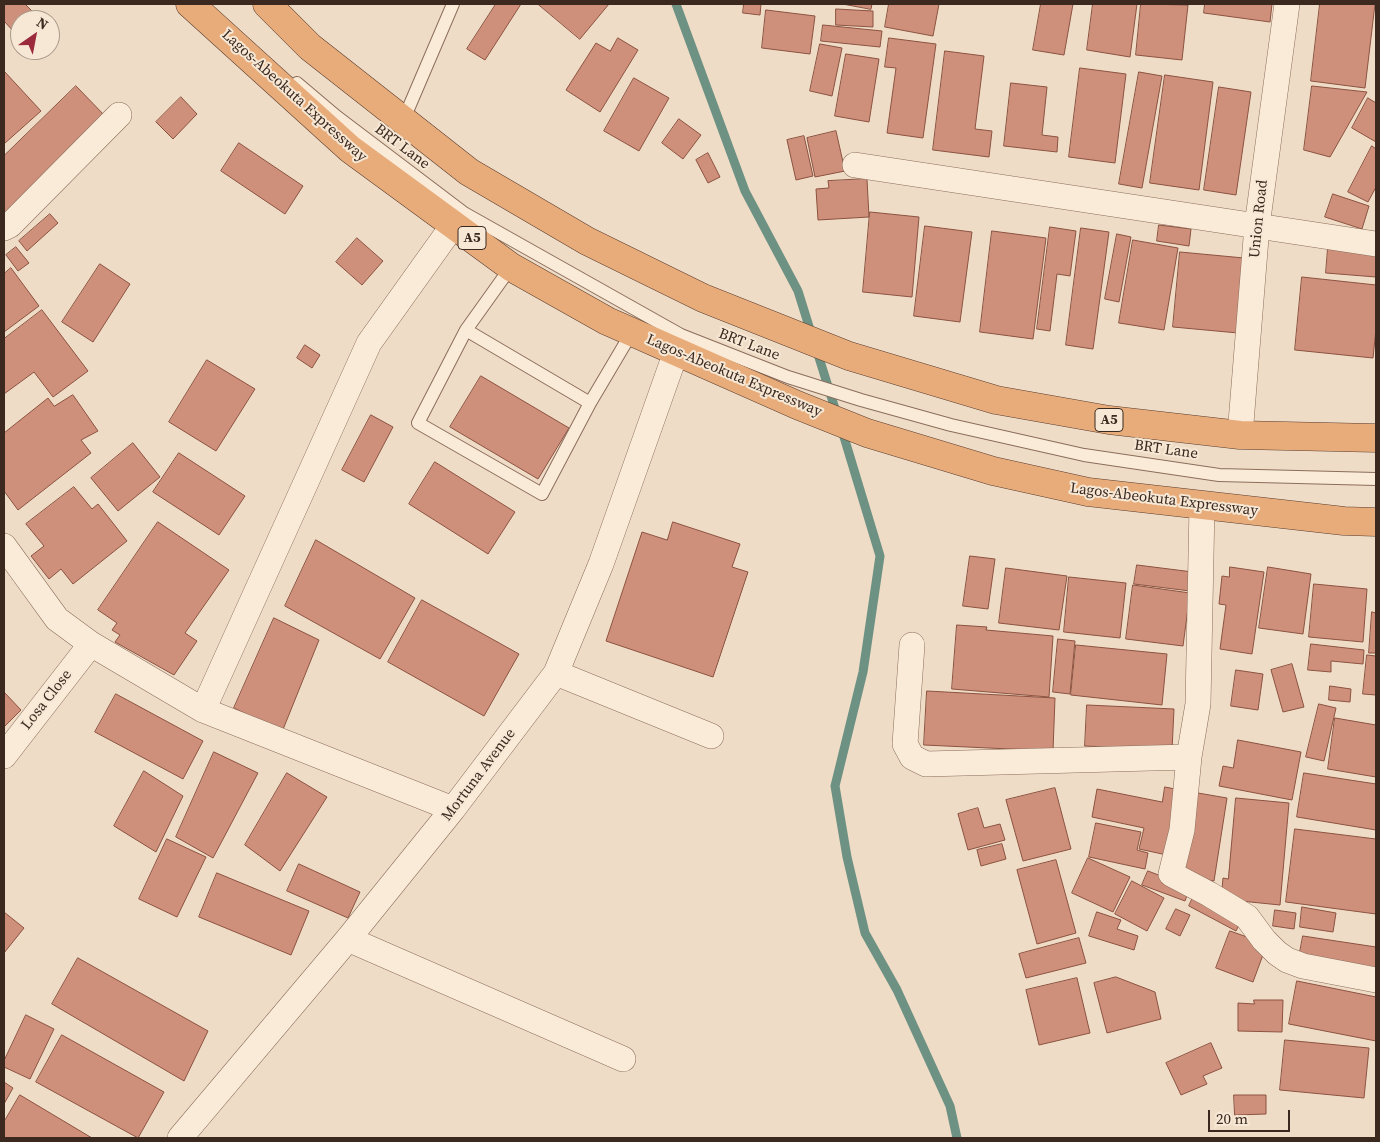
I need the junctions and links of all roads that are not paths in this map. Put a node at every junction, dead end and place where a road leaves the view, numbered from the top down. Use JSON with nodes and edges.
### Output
{"nodes":[{"id":1,"x":190,"y":4,"type":"edge"},
{"id":2,"x":206,"y":4,"type":"edge"},
{"id":3,"x":267,"y":4,"type":"edge"},
{"id":4,"x":453,"y":4,"type":"edge"},
{"id":5,"x":1287,"y":4,"type":"edge"},
{"id":6,"x":264,"y":54,"type":"dead end"},
{"id":7,"x":285,"y":73,"type":"dead end"},
{"id":8,"x":120,"y":115,"type":"dead end"},
{"id":9,"x":403,"y":121,"type":"junction"},
{"id":10,"x":855,"y":165,"type":"dead end"},
{"id":11,"x":454,"y":224,"type":"junction"},
{"id":12,"x":1257,"y":226,"type":"junction"},
{"id":13,"x":4,"y":228,"type":"edge"},
{"id":14,"x":1376,"y":244,"type":"edge"},
{"id":15,"x":511,"y":267,"type":"junction"},
{"id":16,"x":466,"y":330,"type":"junction"},
{"id":17,"x":632,"y":332,"type":"junction"},
{"id":18,"x":676,"y":352,"type":"junction"},
{"id":19,"x":590,"y":403,"type":"junction"},
{"id":20,"x":1240,"y":435,"type":"junction"},
{"id":21,"x":1376,"y":438,"type":"edge"},
{"id":22,"x":1376,"y":479,"type":"edge"},
{"id":23,"x":1202,"y":506,"type":"junction"},
{"id":24,"x":1376,"y":522,"type":"edge"},
{"id":25,"x":4,"y":546,"type":"edge"},
{"id":26,"x":91,"y":644,"type":"junction"},
{"id":27,"x":912,"y":645,"type":"dead end"},
{"id":28,"x":556,"y":673,"type":"junction"},
{"id":29,"x":203,"y":710,"type":"junction"},
{"id":30,"x":711,"y":736,"type":"dead end"},
{"id":31,"x":4,"y":756,"type":"edge"},
{"id":32,"x":1189,"y":756,"type":"junction"},
{"id":33,"x":453,"y":809,"type":"junction"},
{"id":34,"x":348,"y":939,"type":"junction"},
{"id":35,"x":1376,"y":980,"type":"edge"},
{"id":36,"x":624,"y":1059,"type":"dead end"},
{"id":37,"x":180,"y":1138,"type":"edge"}],
"edges":[{"from":1,"to":11,"type":"highway","name":"Lagos-Abeokuta Expressway","number":"A5"},
{"from":2,"to":6,"type":"lane"},
{"from":3,"to":9,"type":"highway","number":"A5"},
{"from":4,"to":9,"type":"lane"},
{"from":5,"to":12,"type":"street","name":"Union Road"},
{"from":7,"to":22,"type":"lane","name":"BRT Lane"},
{"from":8,"to":13,"type":"street"},
{"from":9,"to":20,"type":"highway","number":"A5"},
{"from":10,"to":12,"type":"street"},
{"from":11,"to":15,"type":"highway","name":"Lagos-Abeokuta Expressway","number":"A5"},
{"from":11,"to":29,"type":"street"},
{"from":12,"to":14,"type":"street"},
{"from":12,"to":20,"type":"street","name":"Union Road"},
{"from":15,"to":16,"type":"lane"},
{"from":15,"to":17,"type":"highway","name":"Lagos-Abeokuta Expressway","number":"A5"},
{"from":16,"to":19,"type":"lane"},
{"from":16,"to":19,"type":"lane"},
{"from":17,"to":18,"type":"highway","name":"Lagos-Abeokuta Expressway","number":"A5"},
{"from":17,"to":19,"type":"lane"},
{"from":18,"to":23,"type":"highway","name":"Lagos-Abeokuta Expressway","number":"A5"},
{"from":18,"to":28,"type":"street","name":"Mortuna Avenue"},
{"from":20,"to":21,"type":"highway","number":"A5"},
{"from":23,"to":24,"type":"highway","name":"Lagos-Abeokuta Expressway","number":"A5"},
{"from":23,"to":32,"type":"street"},
{"from":25,"to":26,"type":"street"},
{"from":26,"to":29,"type":"street"},
{"from":26,"to":31,"type":"street","name":"Losa Close"},
{"from":27,"to":32,"type":"street"},
{"from":28,"to":30,"type":"street"},
{"from":28,"to":33,"type":"street","name":"Mortuna Avenue"},
{"from":29,"to":33,"type":"street"},
{"from":32,"to":35,"type":"street"},
{"from":33,"to":34,"type":"street","name":"Mortuna Avenue"},
{"from":34,"to":36,"type":"street"},
{"from":34,"to":37,"type":"street","name":"Mortuna Avenue"}]}
